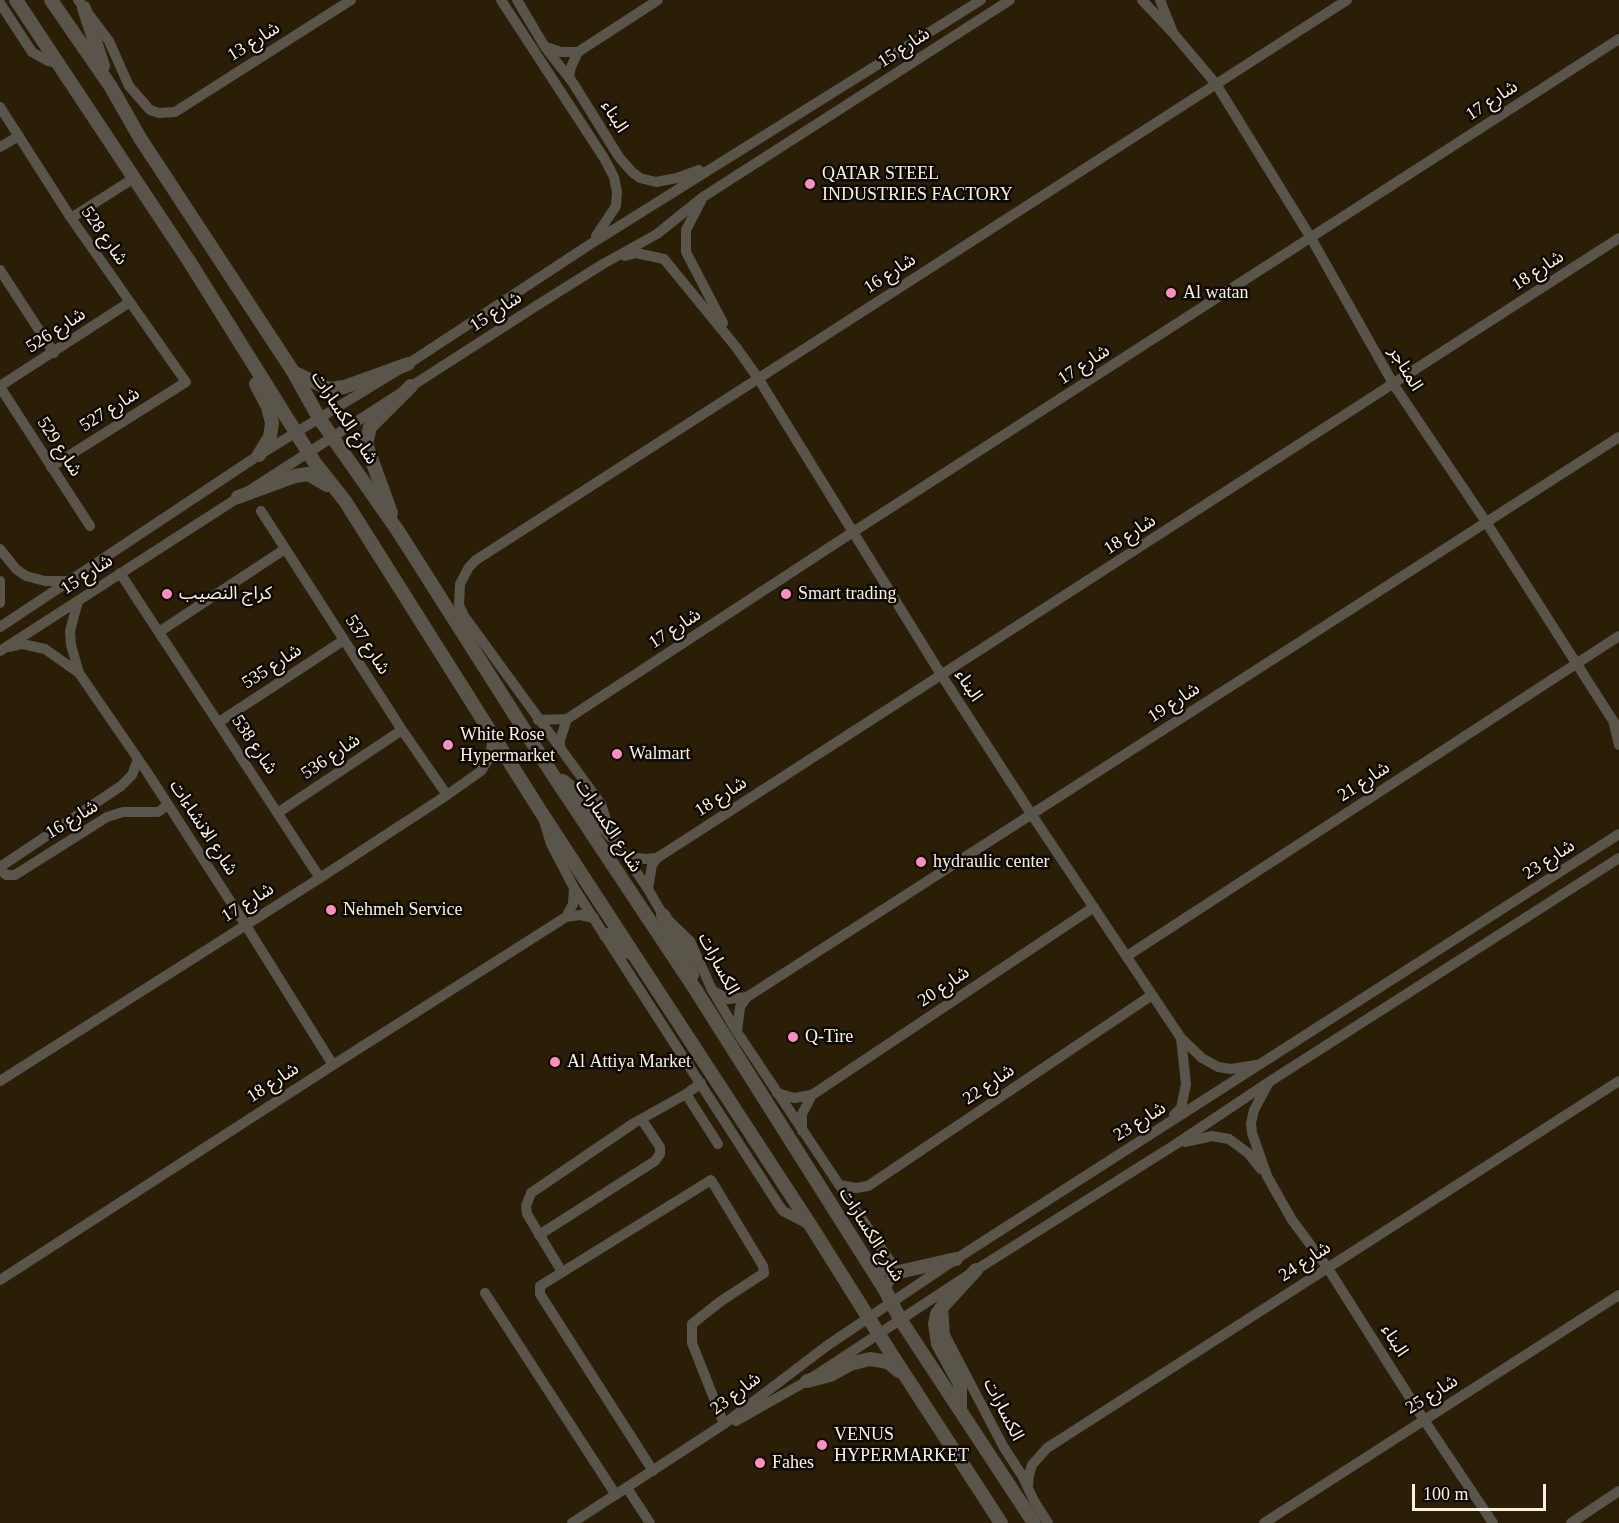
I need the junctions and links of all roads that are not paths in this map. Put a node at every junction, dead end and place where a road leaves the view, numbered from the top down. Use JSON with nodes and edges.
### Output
{"nodes":[{"id":1,"x":16,"y":0,"type":"edge"},
{"id":2,"x":51,"y":0,"type":"edge"},
{"id":3,"x":351,"y":0,"type":"edge"},
{"id":4,"x":501,"y":0,"type":"edge"},
{"id":5,"x":517,"y":0,"type":"edge"},
{"id":6,"x":658,"y":0,"type":"edge"},
{"id":7,"x":981,"y":0,"type":"edge"},
{"id":8,"x":1010,"y":0,"type":"edge"},
{"id":9,"x":1142,"y":0,"type":"edge"},
{"id":10,"x":1347,"y":0,"type":"edge"},
{"id":11,"x":1161,"y":1,"type":"edge"},
{"id":12,"x":0,"y":3,"type":"edge"},
{"id":13,"x":82,"y":3,"type":"edge"},
{"id":14,"x":1173,"y":33,"type":"junction"},
{"id":15,"x":1619,"y":39,"type":"edge"},
{"id":16,"x":545,"y":47,"type":"junction"},
{"id":17,"x":578,"y":52,"type":"junction"},
{"id":18,"x":60,"y":63,"type":"junction"},
{"id":19,"x":573,"y":83,"type":"junction"},
{"id":20,"x":1216,"y":84,"type":"junction"},
{"id":21,"x":111,"y":87,"type":"junction"},
{"id":22,"x":0,"y":107,"type":"edge"},
{"id":23,"x":19,"y":136,"type":"junction"},
{"id":24,"x":0,"y":147,"type":"edge"},
{"id":25,"x":721,"y":162,"type":"junction"},
{"id":26,"x":134,"y":178,"type":"junction"},
{"id":27,"x":703,"y":197,"type":"junction"},
{"id":28,"x":71,"y":219,"type":"junction"},
{"id":29,"x":1311,"y":238,"type":"junction"},
{"id":30,"x":1619,"y":238,"type":"edge"},
{"id":31,"x":589,"y":245,"type":"junction"},
{"id":32,"x":603,"y":264,"type":"junction"},
{"id":33,"x":0,"y":270,"type":"edge"},
{"id":34,"x":129,"y":302,"type":"junction"},
{"id":35,"x":230,"y":328,"type":"junction"},
{"id":36,"x":736,"y":346,"type":"junction"},
{"id":37,"x":54,"y":353,"type":"junction"},
{"id":38,"x":408,"y":364,"type":"junction"},
{"id":39,"x":294,"y":373,"type":"junction"},
{"id":40,"x":758,"y":378,"type":"junction"},
{"id":41,"x":186,"y":382,"type":"joint"},
{"id":42,"x":1394,"y":385,"type":"junction"},
{"id":43,"x":411,"y":386,"type":"junction"},
{"id":44,"x":0,"y":387,"type":"edge"},
{"id":45,"x":320,"y":418,"type":"junction"},
{"id":46,"x":296,"y":432,"type":"junction"},
{"id":47,"x":1619,"y":436,"type":"edge"},
{"id":48,"x":332,"y":438,"type":"junction"},
{"id":49,"x":308,"y":451,"type":"junction"},
{"id":50,"x":259,"y":455,"type":"junction"},
{"id":51,"x":51,"y":466,"type":"junction"},
{"id":52,"x":238,"y":497,"type":"junction"},
{"id":53,"x":345,"y":501,"type":"junction"},
{"id":54,"x":261,"y":511,"type":"dead end"},
{"id":55,"x":1486,"y":522,"type":"junction"},
{"id":56,"x":90,"y":526,"type":"dead end"},
{"id":57,"x":398,"y":531,"type":"junction"},
{"id":58,"x":853,"y":532,"type":"junction"},
{"id":59,"x":0,"y":549,"type":"edge"},
{"id":60,"x":285,"y":549,"type":"junction"},
{"id":61,"x":120,"y":573,"type":"junction"},
{"id":62,"x":0,"y":581,"type":"edge"},
{"id":63,"x":69,"y":581,"type":"junction"},
{"id":64,"x":460,"y":584,"type":"joint"},
{"id":65,"x":78,"y":600,"type":"junction"},
{"id":66,"x":0,"y":603,"type":"edge"},
{"id":67,"x":0,"y":627,"type":"edge"},
{"id":68,"x":159,"y":632,"type":"junction"},
{"id":69,"x":1619,"y":636,"type":"edge"},
{"id":70,"x":344,"y":640,"type":"junction"},
{"id":71,"x":2,"y":650,"type":"edge"},
{"id":72,"x":1577,"y":664,"type":"junction"},
{"id":73,"x":79,"y":673,"type":"junction"},
{"id":74,"x":942,"y":675,"type":"junction"},
{"id":75,"x":567,"y":719,"type":"junction"},
{"id":76,"x":538,"y":720,"type":"junction"},
{"id":77,"x":219,"y":722,"type":"junction"},
{"id":78,"x":1616,"y":725,"type":"edge"},
{"id":79,"x":402,"y":730,"type":"junction"},
{"id":80,"x":493,"y":736,"type":"junction"},
{"id":81,"x":1619,"y":745,"type":"edge"},
{"id":82,"x":560,"y":749,"type":"junction"},
{"id":83,"x":138,"y":759,"type":"junction"},
{"id":84,"x":551,"y":771,"type":"junction"},
{"id":85,"x":447,"y":795,"type":"junction"},
{"id":86,"x":168,"y":805,"type":"junction"},
{"id":87,"x":279,"y":812,"type":"junction"},
{"id":88,"x":542,"y":812,"type":"junction"},
{"id":89,"x":1032,"y":815,"type":"junction"},
{"id":90,"x":1618,"y":834,"type":"edge"},
{"id":91,"x":611,"y":835,"type":"junction"},
{"id":92,"x":623,"y":852,"type":"junction"},
{"id":93,"x":657,"y":858,"type":"junction"},
{"id":94,"x":1619,"y":858,"type":"edge"},
{"id":95,"x":0,"y":868,"type":"edge"},
{"id":96,"x":320,"y":878,"type":"junction"},
{"id":97,"x":574,"y":888,"type":"junction"},
{"id":98,"x":648,"y":889,"type":"junction"},
{"id":99,"x":1094,"y":907,"type":"junction"},
{"id":100,"x":663,"y":915,"type":"junction"},
{"id":101,"x":566,"y":917,"type":"junction"},
{"id":102,"x":594,"y":918,"type":"junction"},
{"id":103,"x":245,"y":924,"type":"junction"},
{"id":104,"x":606,"y":935,"type":"junction"},
{"id":105,"x":1127,"y":956,"type":"junction"},
{"id":106,"x":637,"y":959,"type":"junction"},
{"id":107,"x":695,"y":989,"type":"junction"},
{"id":108,"x":712,"y":990,"type":"junction"},
{"id":109,"x":1152,"y":995,"type":"junction"},
{"id":110,"x":747,"y":998,"type":"junction"},
{"id":111,"x":737,"y":1032,"type":"junction"},
{"id":112,"x":1181,"y":1038,"type":"junction"},
{"id":113,"x":333,"y":1065,"type":"junction"},
{"id":114,"x":1259,"y":1065,"type":"junction"},
{"id":115,"x":0,"y":1081,"type":"edge"},
{"id":116,"x":1619,"y":1081,"type":"edge"},
{"id":117,"x":1269,"y":1082,"type":"junction"},
{"id":118,"x":701,"y":1083,"type":"junction"},
{"id":119,"x":686,"y":1094,"type":"junction"},
{"id":120,"x":777,"y":1094,"type":"junction"},
{"id":121,"x":812,"y":1095,"type":"junction"},
{"id":122,"x":642,"y":1120,"type":"junction"},
{"id":123,"x":1164,"y":1126,"type":"junction"},
{"id":124,"x":802,"y":1131,"type":"junction"},
{"id":125,"x":718,"y":1144,"type":"dead end"},
{"id":126,"x":1176,"y":1144,"type":"junction"},
{"id":127,"x":1267,"y":1176,"type":"junction"},
{"id":128,"x":839,"y":1185,"type":"junction"},
{"id":129,"x":812,"y":1226,"type":"junction"},
{"id":130,"x":539,"y":1235,"type":"junction"},
{"id":131,"x":865,"y":1258,"type":"junction"},
{"id":132,"x":956,"y":1259,"type":"junction"},
{"id":133,"x":1327,"y":1267,"type":"junction"},
{"id":134,"x":976,"y":1270,"type":"junction"},
{"id":135,"x":894,"y":1271,"type":"junction"},
{"id":136,"x":562,"y":1272,"type":"junction"},
{"id":137,"x":0,"y":1280,"type":"edge"},
{"id":138,"x":485,"y":1293,"type":"dead end"},
{"id":139,"x":1619,"y":1295,"type":"edge"},
{"id":140,"x":888,"y":1296,"type":"junction"},
{"id":141,"x":943,"y":1306,"type":"junction"},
{"id":142,"x":869,"y":1317,"type":"junction"},
{"id":143,"x":900,"y":1319,"type":"junction"},
{"id":144,"x":879,"y":1333,"type":"junction"},
{"id":145,"x":807,"y":1381,"type":"junction"},
{"id":146,"x":910,"y":1383,"type":"junction"},
{"id":147,"x":960,"y":1411,"type":"junction"},
{"id":148,"x":1424,"y":1420,"type":"junction"},
{"id":149,"x":724,"y":1424,"type":"junction"},
{"id":150,"x":687,"y":1449,"type":"junction"},
{"id":151,"x":653,"y":1471,"type":"junction"},
{"id":152,"x":1029,"y":1486,"type":"junction"},
{"id":153,"x":627,"y":1488,"type":"junction"},
{"id":154,"x":1619,"y":1491,"type":"edge"},
{"id":155,"x":616,"y":1495,"type":"junction"},
{"id":156,"x":572,"y":1523,"type":"edge"},
{"id":157,"x":650,"y":1523,"type":"edge"},
{"id":158,"x":1001,"y":1523,"type":"edge"},
{"id":159,"x":1034,"y":1523,"type":"edge"},
{"id":160,"x":1048,"y":1523,"type":"edge"},
{"id":161,"x":1264,"y":1523,"type":"edge"},
{"id":162,"x":1492,"y":1523,"type":"edge"},
{"id":163,"x":1571,"y":1523,"type":"edge"}],
"edges":[{"from":1,"to":18,"type":"street"},
{"from":2,"to":21,"type":"street","name":"شارع الكسارات"},
{"from":3,"to":13,"type":"street","name":"شارع 13"},
{"from":4,"to":31,"type":"street","name":"البناء"},
{"from":5,"to":16,"type":"street","name":"البناء"},
{"from":6,"to":17,"type":"street"},
{"from":7,"to":25,"type":"street","name":"شارع 15"},
{"from":8,"to":27,"type":"street","name":"شارع 15"},
{"from":9,"to":14,"type":"street","name":"المناجر"},
{"from":10,"to":20,"type":"street","name":"شارع 16"},
{"from":11,"to":14,"type":"street","name":"المناجر"},
{"from":12,"to":18,"type":"street"},
{"from":13,"to":21,"type":"street"},
{"from":14,"to":20,"type":"street","name":"المناجر"},
{"from":15,"to":29,"type":"street","name":"شارع 17"},
{"from":16,"to":17,"type":"street"},
{"from":16,"to":19,"type":"street","name":"البناء"},
{"from":17,"to":19,"type":"street"},
{"from":18,"to":26,"type":"street"},
{"from":19,"to":25,"type":"street","name":"البناء"},
{"from":20,"to":29,"type":"street","name":"المناجر"},
{"from":20,"to":40,"type":"street","name":"شارع 16"},
{"from":21,"to":39,"type":"street","name":"شارع الكسارات"},
{"from":22,"to":23,"type":"street","name":"شارع 528"},
{"from":23,"to":24,"type":"street"},
{"from":23,"to":28,"type":"street","name":"شارع 528"},
{"from":25,"to":31,"type":"street","name":"شارع 15"},
{"from":26,"to":28,"type":"street"},
{"from":26,"to":35,"type":"street"},
{"from":27,"to":32,"type":"street","name":"شارع 15"},
{"from":27,"to":36,"type":"street","name":"البناء"},
{"from":28,"to":34,"type":"street","name":"شارع 528"},
{"from":29,"to":42,"type":"street","name":"المناجر"},
{"from":29,"to":58,"type":"street","name":"شارع 17"},
{"from":30,"to":42,"type":"street","name":"شارع 18"},
{"from":31,"to":38,"type":"street","name":"شارع 15"},
{"from":32,"to":36,"type":"street","name":"البناء"},
{"from":32,"to":43,"type":"street","name":"شارع 15"},
{"from":33,"to":37,"type":"street"},
{"from":34,"to":37,"type":"street","name":"شارع 526"},
{"from":34,"to":41,"type":"street","name":"شارع 528"},
{"from":35,"to":46,"type":"street"},
{"from":35,"to":50,"type":"street"},
{"from":36,"to":40,"type":"street","name":"البناء"},
{"from":37,"to":44,"type":"street","name":"شارع 526"},
{"from":38,"to":39,"type":"street"},
{"from":38,"to":45,"type":"street","name":"شارع 15"},
{"from":39,"to":45,"type":"street","name":"شارع الكسارات"},
{"from":40,"to":58,"type":"street","name":"البناء"},
{"from":40,"to":64,"type":"street","name":"شارع 16"},
{"from":41,"to":51,"type":"street","name":"شارع 527"},
{"from":42,"to":55,"type":"street","name":"المناجر"},
{"from":42,"to":74,"type":"street","name":"شارع 18"},
{"from":43,"to":48,"type":"street","name":"شارع 15"},
{"from":43,"to":57,"type":"street"},
{"from":44,"to":51,"type":"street","name":"شارع 529"},
{"from":45,"to":46,"type":"street","name":"شارع 15"},
{"from":45,"to":48,"type":"street","name":"شارع الكسارات"},
{"from":46,"to":49,"type":"street"},
{"from":46,"to":50,"type":"street","name":"شارع 15"},
{"from":47,"to":55,"type":"street","name":"شارع 19"},
{"from":48,"to":49,"type":"street","name":"شارع 15"},
{"from":48,"to":57,"type":"street","name":"شارع الكسارات"},
{"from":49,"to":52,"type":"street","name":"شارع 15"},
{"from":49,"to":53,"type":"street"},
{"from":50,"to":63,"type":"street","name":"شارع 15"},
{"from":51,"to":56,"type":"street","name":"شارع 529"},
{"from":52,"to":53,"type":"street"},
{"from":52,"to":61,"type":"street","name":"شارع 15"},
{"from":53,"to":80,"type":"street"},
{"from":54,"to":60,"type":"street","name":"شارع 537"},
{"from":55,"to":72,"type":"street","name":"المناجر"},
{"from":55,"to":89,"type":"street","name":"شارع 19"},
{"from":57,"to":84,"type":"street","name":"شارع الكسارات"},
{"from":58,"to":74,"type":"street","name":"البناء"},
{"from":58,"to":75,"type":"street","name":"شارع 17"},
{"from":59,"to":63,"type":"street"},
{"from":60,"to":68,"type":"street"},
{"from":60,"to":70,"type":"street","name":"شارع 537"},
{"from":61,"to":65,"type":"street","name":"شارع 15"},
{"from":61,"to":68,"type":"street"},
{"from":62,"to":66,"type":"street"},
{"from":63,"to":67,"type":"street","name":"شارع 15"},
{"from":64,"to":76,"type":"street","name":"الكسارات"},
{"from":65,"to":71,"type":"street","name":"شارع 15"},
{"from":65,"to":73,"type":"street","name":"شارع الانشاءات"},
{"from":68,"to":77,"type":"street","name":"شارع 538"},
{"from":69,"to":72,"type":"street","name":"شارع 21"},
{"from":70,"to":77,"type":"street","name":"شارع 535"},
{"from":70,"to":79,"type":"street","name":"شارع 537"},
{"from":71,"to":73,"type":"street","name":"شارع الانشاءات"},
{"from":72,"to":78,"type":"street","name":"المناجر"},
{"from":72,"to":105,"type":"street","name":"شارع 21"},
{"from":73,"to":83,"type":"street","name":"شارع الانشاءات"},
{"from":74,"to":89,"type":"street","name":"البناء"},
{"from":74,"to":93,"type":"street","name":"شارع 18"},
{"from":75,"to":76,"type":"street"},
{"from":75,"to":82,"type":"street"},
{"from":76,"to":82,"type":"street","name":"الكسارات"},
{"from":77,"to":87,"type":"street","name":"شارع 538"},
{"from":78,"to":81,"type":"street","name":"المناجر"},
{"from":79,"to":85,"type":"street","name":"شارع 537"},
{"from":79,"to":87,"type":"street","name":"شارع 536"},
{"from":80,"to":85,"type":"street","name":"شارع 17"},
{"from":80,"to":88,"type":"street"},
{"from":82,"to":91,"type":"street","name":"الكسارات"},
{"from":83,"to":86,"type":"street","name":"شارع الانشاءات"},
{"from":83,"to":95,"type":"street","name":"شارع 16"},
{"from":84,"to":91,"type":"street"},
{"from":84,"to":107,"type":"street","name":"شارع الكسارات"},
{"from":85,"to":96,"type":"street","name":"شارع 17"},
{"from":86,"to":95,"type":"street","name":"شارع 16"},
{"from":86,"to":103,"type":"street","name":"شارع الانشاءات"},
{"from":87,"to":96,"type":"street","name":"شارع 538"},
{"from":88,"to":97,"type":"street"},
{"from":88,"to":106,"type":"street"},
{"from":89,"to":99,"type":"street","name":"البناء"},
{"from":89,"to":110,"type":"street","name":"شارع 19"},
{"from":90,"to":114,"type":"street","name":"شارع 23"},
{"from":91,"to":92,"type":"street","name":"الكسارات"},
{"from":92,"to":93,"type":"street"},
{"from":92,"to":98,"type":"street","name":"الكسارات"},
{"from":93,"to":98,"type":"street"},
{"from":94,"to":117,"type":"street","name":"شارع 23"},
{"from":96,"to":103,"type":"street","name":"شارع 17"},
{"from":97,"to":101,"type":"street"},
{"from":97,"to":102,"type":"street"},
{"from":98,"to":100,"type":"street","name":"الكسارات"},
{"from":99,"to":105,"type":"street","name":"البناء"},
{"from":99,"to":121,"type":"street","name":"شارع 20"},
{"from":100,"to":107,"type":"street"},
{"from":100,"to":108,"type":"street","name":"الكسارات"},
{"from":101,"to":102,"type":"street"},
{"from":101,"to":113,"type":"street","name":"شارع 18"},
{"from":102,"to":104,"type":"street"},
{"from":103,"to":113,"type":"street","name":"شارع الانشاءات"},
{"from":103,"to":115,"type":"street","name":"شارع 17"},
{"from":104,"to":106,"type":"street"},
{"from":104,"to":118,"type":"street"},
{"from":105,"to":109,"type":"street","name":"البناء"},
{"from":106,"to":129,"type":"street"},
{"from":107,"to":131,"type":"street","name":"شارع الكسارات"},
{"from":108,"to":110,"type":"street"},
{"from":108,"to":111,"type":"street","name":"الكسارات"},
{"from":109,"to":112,"type":"street","name":"البناء"},
{"from":109,"to":128,"type":"street","name":"شارع 22"},
{"from":110,"to":111,"type":"street"},
{"from":111,"to":120,"type":"street","name":"الكسارات"},
{"from":112,"to":114,"type":"street","name":"البناء"},
{"from":112,"to":123,"type":"street","name":"البناء"},
{"from":113,"to":137,"type":"street","name":"شارع 18"},
{"from":114,"to":123,"type":"street","name":"شارع 23"},
{"from":116,"to":133,"type":"street","name":"شارع 24"},
{"from":117,"to":126,"type":"street","name":"شارع 23"},
{"from":117,"to":127,"type":"street","name":"البناء"},
{"from":118,"to":119,"type":"street"},
{"from":118,"to":129,"type":"street"},
{"from":119,"to":122,"type":"street"},
{"from":119,"to":125,"type":"street"},
{"from":120,"to":121,"type":"street"},
{"from":120,"to":124,"type":"street","name":"الكسارات"},
{"from":121,"to":124,"type":"street"},
{"from":122,"to":130,"type":"street"},
{"from":122,"to":130,"type":"street"},
{"from":123,"to":132,"type":"street","name":"شارع 23"},
{"from":124,"to":128,"type":"street","name":"الكسارات"},
{"from":126,"to":127,"type":"street","name":"البناء"},
{"from":126,"to":134,"type":"street","name":"شارع 23"},
{"from":127,"to":133,"type":"street","name":"البناء"},
{"from":128,"to":135,"type":"street","name":"الكسارات"},
{"from":129,"to":142,"type":"street"},
{"from":130,"to":136,"type":"street"},
{"from":131,"to":135,"type":"street"},
{"from":131,"to":140,"type":"street","name":"شارع الكسارات"},
{"from":132,"to":135,"type":"street"},
{"from":132,"to":140,"type":"street","name":"شارع 23"},
{"from":133,"to":148,"type":"street","name":"البناء"},
{"from":133,"to":152,"type":"street","name":"شارع 24"},
{"from":134,"to":141,"type":"street"},
{"from":134,"to":143,"type":"street","name":"شارع 23"},
{"from":135,"to":140,"type":"street"},
{"from":136,"to":149,"type":"street"},
{"from":136,"to":151,"type":"street"},
{"from":138,"to":155,"type":"street"},
{"from":139,"to":148,"type":"street","name":"شارع 25"},
{"from":140,"to":142,"type":"street","name":"شارع 23"},
{"from":140,"to":143,"type":"street","name":"شارع الكسارات"},
{"from":141,"to":147,"type":"street"},
{"from":141,"to":152,"type":"street","name":"الكسارات"},
{"from":142,"to":144,"type":"street"},
{"from":142,"to":149,"type":"street","name":"شارع 23"},
{"from":143,"to":144,"type":"street","name":"شارع 23"},
{"from":143,"to":147,"type":"street","name":"شارع الكسارات"},
{"from":144,"to":145,"type":"street","name":"شارع 23"},
{"from":144,"to":146,"type":"street"},
{"from":145,"to":146,"type":"street"},
{"from":145,"to":150,"type":"street","name":"شارع 23"},
{"from":146,"to":158,"type":"street"},
{"from":147,"to":159,"type":"street","name":"شارع الكسارات"},
{"from":148,"to":161,"type":"street","name":"شارع 25"},
{"from":148,"to":162,"type":"street","name":"البناء"},
{"from":149,"to":150,"type":"street","name":"شارع 23"},
{"from":150,"to":151,"type":"street","name":"شارع 23"},
{"from":151,"to":153,"type":"street","name":"شارع 23"},
{"from":152,"to":160,"type":"street","name":"الكسارات"},
{"from":153,"to":155,"type":"street","name":"شارع 23"},
{"from":153,"to":157,"type":"street"},
{"from":154,"to":163,"type":"street"},
{"from":155,"to":156,"type":"street","name":"شارع 23"}]}
